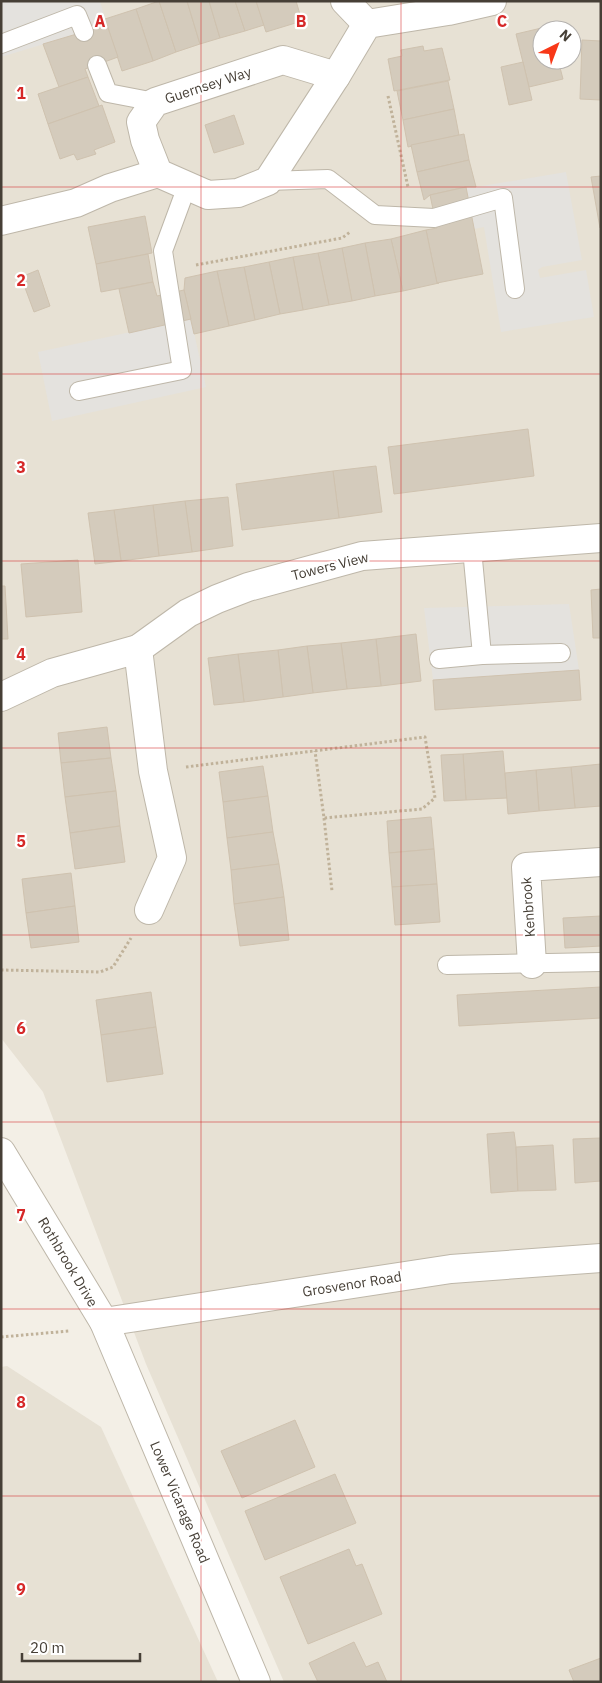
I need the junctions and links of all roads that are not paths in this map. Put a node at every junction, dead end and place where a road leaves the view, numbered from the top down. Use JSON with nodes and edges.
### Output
{"nodes":[{"id":1,"x":345,"y":1,"type":"edge"},
{"id":2,"x":492,"y":1,"type":"edge"},
{"id":3,"x":367,"y":24,"type":"junction"},
{"id":4,"x":84,"y":32,"type":"dead end"},
{"id":5,"x":1,"y":44,"type":"edge"},
{"id":6,"x":97,"y":65,"type":"dead end"},
{"id":7,"x":336,"y":76,"type":"junction"},
{"id":8,"x":155,"y":102,"type":"junction"},
{"id":9,"x":158,"y":173,"type":"junction"},
{"id":10,"x":268,"y":181,"type":"junction"},
{"id":11,"x":187,"y":186,"type":"junction"},
{"id":12,"x":1,"y":221,"type":"edge"},
{"id":13,"x":515,"y":289,"type":"dead end"},
{"id":14,"x":79,"y":390,"type":"dead end"},
{"id":15,"x":601,"y":538,"type":"edge"},
{"id":16,"x":472,"y":549,"type":"junction"},
{"id":17,"x":138,"y":649,"type":"junction"},
{"id":18,"x":561,"y":653,"type":"dead end"},
{"id":19,"x":482,"y":655,"type":"junction"},
{"id":20,"x":439,"y":659,"type":"dead end"},
{"id":21,"x":1,"y":697,"type":"edge"},
{"id":22,"x":601,"y":862,"type":"edge"},
{"id":23,"x":149,"y":910,"type":"dead end"},
{"id":24,"x":601,"y":962,"type":"edge"},
{"id":25,"x":532,"y":964,"type":"junction"},
{"id":26,"x":447,"y":965,"type":"dead end"},
{"id":27,"x":1,"y":1152,"type":"edge"},
{"id":28,"x":601,"y":1258,"type":"edge"},
{"id":29,"x":104,"y":1322,"type":"junction"},
{"id":30,"x":256,"y":1682,"type":"edge"}],
"edges":[{"from":1,"to":3,"type":"street"},
{"from":2,"to":3,"type":"street"},
{"from":3,"to":7,"type":"street"},
{"from":4,"to":5,"type":"lane"},
{"from":6,"to":8,"type":"lane"},
{"from":7,"to":8,"type":"street","name":"Guernsey Way"},
{"from":7,"to":10,"type":"street"},
{"from":8,"to":9,"type":"street","name":"Guernsey Way"},
{"from":9,"to":11,"type":"street"},
{"from":9,"to":12,"type":"street"},
{"from":10,"to":11,"type":"street"},
{"from":10,"to":13,"type":"lane"},
{"from":11,"to":14,"type":"lane"},
{"from":15,"to":16,"type":"street","name":"Towers View"},
{"from":16,"to":17,"type":"street","name":"Towers View"},
{"from":16,"to":19,"type":"lane"},
{"from":17,"to":21,"type":"street","name":"Towers View"},
{"from":17,"to":23,"type":"street"},
{"from":18,"to":19,"type":"lane"},
{"from":19,"to":20,"type":"lane"},
{"from":22,"to":25,"type":"street","name":"Kenbrook"},
{"from":24,"to":25,"type":"lane"},
{"from":25,"to":26,"type":"lane"},
{"from":27,"to":29,"type":"street","name":"Rothbrook Drive"},
{"from":28,"to":29,"type":"street","name":"Grosvenor Road"},
{"from":29,"to":30,"type":"street","name":"Lower Vicarage Road"}]}
